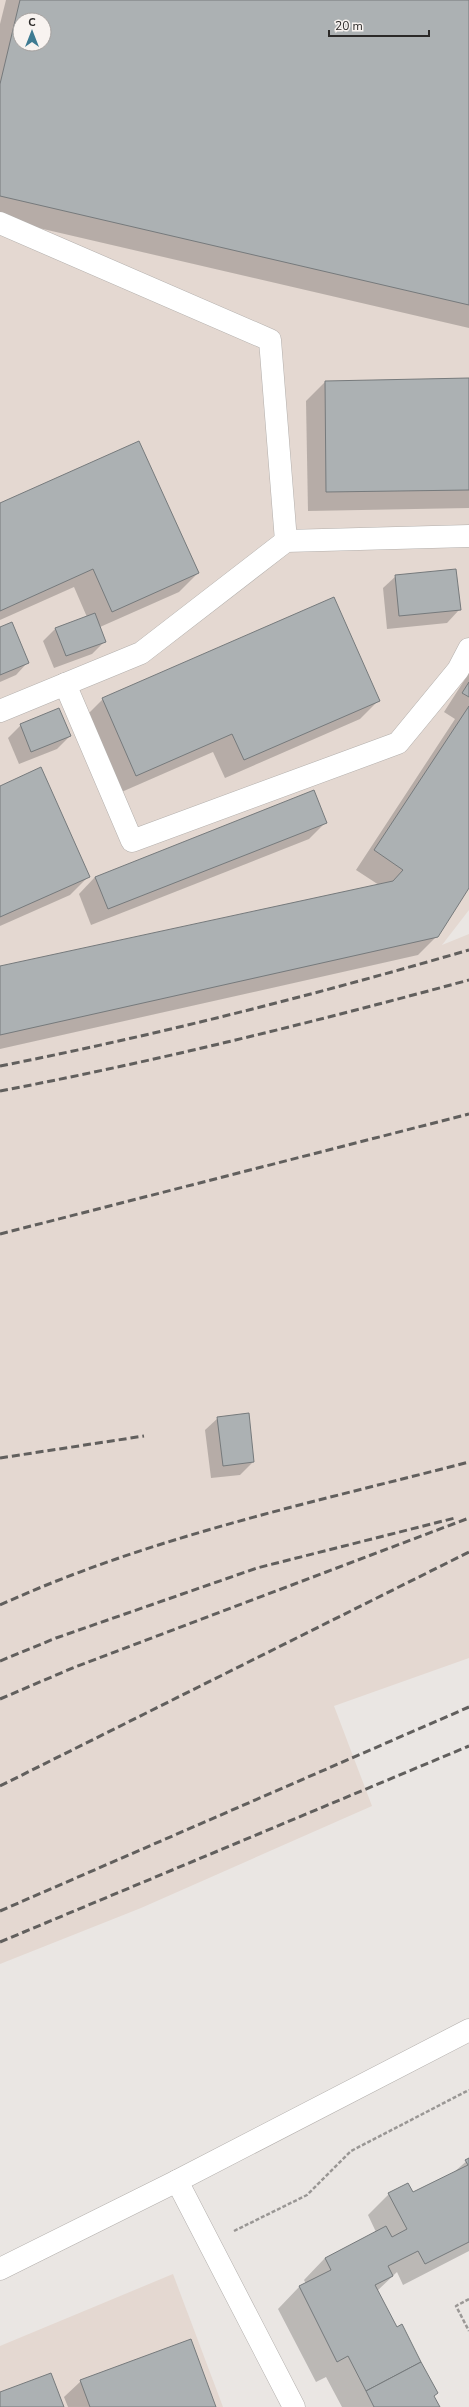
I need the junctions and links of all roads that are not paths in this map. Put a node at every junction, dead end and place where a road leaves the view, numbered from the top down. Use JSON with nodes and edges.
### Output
{"nodes":[{"id":1,"x":0,"y":223,"type":"edge"},
{"id":2,"x":469,"y":536,"type":"edge"},
{"id":3,"x":286,"y":541,"type":"junction"},
{"id":4,"x":469,"y":649,"type":"edge"},
{"id":5,"x":65,"y":684,"type":"junction"},
{"id":6,"x":0,"y":711,"type":"edge"},
{"id":7,"x":469,"y":2030,"type":"edge"},
{"id":8,"x":177,"y":2181,"type":"junction"},
{"id":9,"x":0,"y":2269,"type":"edge"},
{"id":10,"x":294,"y":2407,"type":"edge"}],
"edges":[{"from":1,"to":3,"type":"lane"},
{"from":2,"to":3,"type":"lane"},
{"from":3,"to":5,"type":"lane"},
{"from":4,"to":5,"type":"lane"},
{"from":5,"to":6,"type":"lane"},
{"from":7,"to":8,"type":"lane"},
{"from":8,"to":9,"type":"lane"},
{"from":8,"to":10,"type":"lane"}]}
